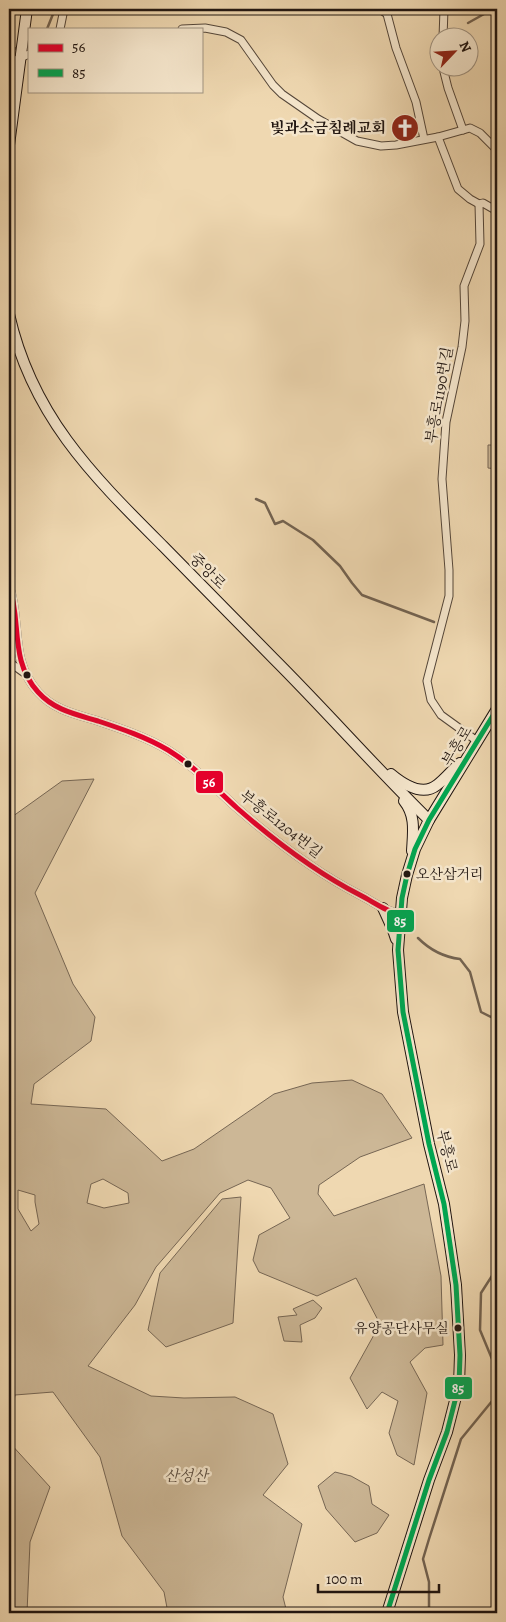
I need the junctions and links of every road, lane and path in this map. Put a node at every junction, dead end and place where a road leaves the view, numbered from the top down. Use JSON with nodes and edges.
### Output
{"nodes":[{"id":1,"x":27,"y":9,"type":"edge"},
{"id":2,"x":64,"y":9,"type":"edge"},
{"id":3,"x":380,"y":9,"type":"edge"},
{"id":4,"x":444,"y":9,"type":"edge"},
{"id":5,"x":60,"y":28,"type":"edge"},
{"id":6,"x":202,"y":28,"type":"edge"},
{"id":7,"x":443,"y":28,"type":"edge"},
{"id":8,"x":23,"y":51,"type":"edge"},
{"id":9,"x":9,"y":63,"type":"edge"},
{"id":10,"x":9,"y":68,"type":"edge"},
{"id":11,"x":445,"y":78,"type":"edge"},
{"id":12,"x":18,"y":80,"type":"junction"},
{"id":13,"x":463,"y":130,"type":"junction"},
{"id":14,"x":438,"y":137,"type":"junction"},
{"id":15,"x":424,"y":139,"type":"junction"},
{"id":16,"x":9,"y":145,"type":"edge"},
{"id":17,"x":497,"y":150,"type":"edge"},
{"id":18,"x":479,"y":204,"type":"junction"},
{"id":19,"x":497,"y":211,"type":"edge"},
{"id":20,"x":9,"y":314,"type":"edge"},
{"id":21,"x":9,"y":585,"type":"edge"},
{"id":22,"x":9,"y":662,"type":"edge"},
{"id":23,"x":25,"y":673,"type":"junction"},
{"id":24,"x":497,"y":709,"type":"edge"},
{"id":25,"x":477,"y":741,"type":"junction"},
{"id":26,"x":359,"y":747,"type":"junction"},
{"id":27,"x":470,"y":754,"type":"junction"},
{"id":28,"x":388,"y":777,"type":"junction"},
{"id":29,"x":429,"y":820,"type":"junction"},
{"id":30,"x":410,"y":863,"type":"junction"},
{"id":31,"x":382,"y":908,"type":"junction"},
{"id":32,"x":401,"y":914,"type":"junction"},
{"id":33,"x":398,"y":950,"type":"junction"},
{"id":34,"x":387,"y":1613,"type":"edge"}],
"edges":[{"from":1,"to":8,"type":"main road"},
{"from":2,"to":5,"type":"street"},
{"from":3,"to":15,"type":"street"},
{"from":4,"to":7,"type":"street"},
{"from":6,"to":15,"type":"street"},
{"from":8,"to":9,"type":"street"},
{"from":8,"to":12,"type":"main road"},
{"from":10,"to":12,"type":"street"},
{"from":11,"to":13,"type":"street"},
{"from":12,"to":16,"type":"main road"},
{"from":13,"to":14,"type":"street"},
{"from":13,"to":17,"type":"street"},
{"from":14,"to":15,"type":"street"},
{"from":14,"to":18,"type":"street"},
{"from":18,"to":19,"type":"street"},
{"from":18,"to":25,"type":"street","name":"부흥로1190번길"},
{"from":20,"to":26,"type":"main road","name":"중앙로"},
{"from":21,"to":23,"type":"street","name":"부흥로1204번길"},
{"from":22,"to":23,"type":"street","name":"부흥로1204번길"},
{"from":23,"to":31,"type":"street","name":"부흥로1204번길"},
{"from":24,"to":25,"type":"main road","name":"부흥로"},
{"from":25,"to":27,"type":"main road","name":"부흥로"},
{"from":26,"to":27,"type":"main road"},
{"from":26,"to":28,"type":"main road","name":"중앙로"},
{"from":27,"to":29,"type":"main road","name":"부흥로"},
{"from":28,"to":29,"type":"main road","name":"중앙로"},
{"from":28,"to":30,"type":"main road"},
{"from":29,"to":30,"type":"main road","name":"부흥로"},
{"from":30,"to":32,"type":"main road","name":"부흥로"},
{"from":31,"to":32,"type":"street","name":"부흥로1204번길"},
{"from":31,"to":33,"type":"main road"},
{"from":32,"to":33,"type":"main road","name":"부흥로"},
{"from":33,"to":34,"type":"main road","name":"부흥로"}]}
